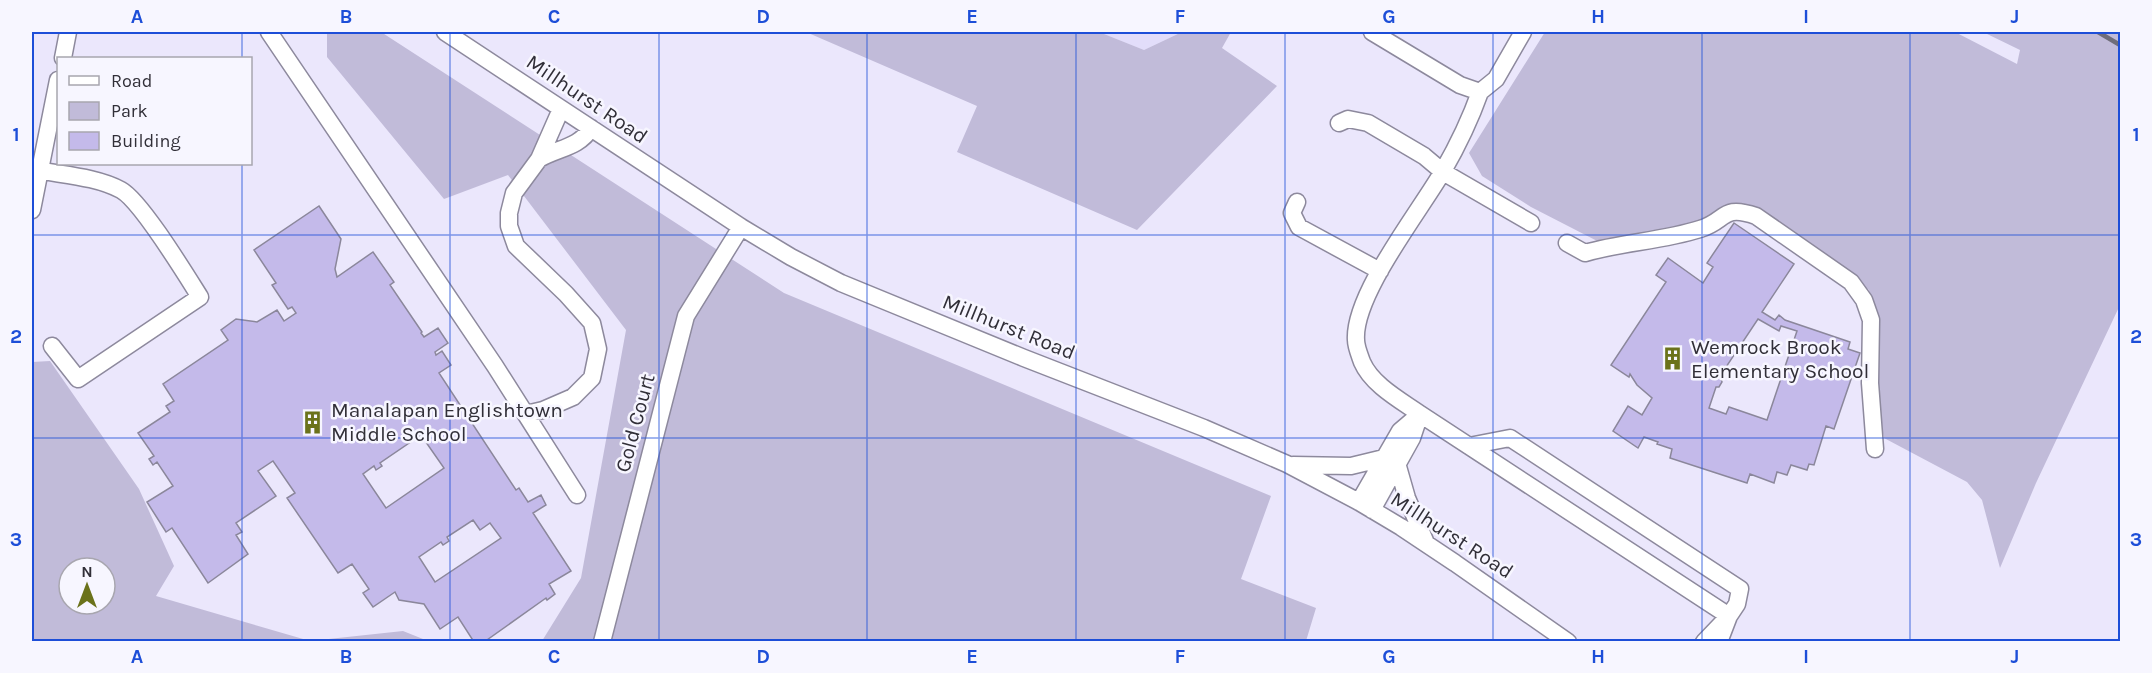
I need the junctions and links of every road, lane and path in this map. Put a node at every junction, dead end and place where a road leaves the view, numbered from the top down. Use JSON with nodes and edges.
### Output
{"nodes":[{"id":1,"x":68,"y":32,"type":"edge"},
{"id":2,"x":269,"y":32,"type":"edge"},
{"id":3,"x":445,"y":32,"type":"edge"},
{"id":4,"x":1372,"y":32,"type":"edge"},
{"id":5,"x":1523,"y":32,"type":"edge"},
{"id":6,"x":63,"y":57,"type":"edge"},
{"id":7,"x":57,"y":84,"type":"edge"},
{"id":8,"x":1480,"y":92,"type":"junction"},
{"id":9,"x":561,"y":109,"type":"junction"},
{"id":10,"x":1339,"y":123,"type":"dead end"},
{"id":11,"x":591,"y":128,"type":"junction"},
{"id":12,"x":539,"y":159,"type":"junction"},
{"id":13,"x":36,"y":170,"type":"edge"},
{"id":14,"x":1443,"y":172,"type":"junction"},
{"id":15,"x":1297,"y":201,"type":"dead end"},
{"id":16,"x":32,"y":210,"type":"edge"},
{"id":17,"x":1531,"y":223,"type":"dead end"},
{"id":18,"x":741,"y":227,"type":"junction"},
{"id":19,"x":1567,"y":243,"type":"dead end"},
{"id":20,"x":1380,"y":271,"type":"junction"},
{"id":21,"x":52,"y":346,"type":"dead end"},
{"id":22,"x":526,"y":414,"type":"junction"},
{"id":23,"x":1420,"y":414,"type":"junction"},
{"id":24,"x":1469,"y":446,"type":"junction"},
{"id":25,"x":1875,"y":448,"type":"dead end"},
{"id":26,"x":1391,"y":460,"type":"junction"},
{"id":27,"x":1287,"y":464,"type":"junction"},
{"id":28,"x":577,"y":495,"type":"dead end"},
{"id":29,"x":1365,"y":506,"type":"junction"},
{"id":30,"x":1426,"y":543,"type":"junction"},
{"id":31,"x":1729,"y":616,"type":"junction"},
{"id":32,"x":602,"y":642,"type":"edge"},
{"id":33,"x":1568,"y":642,"type":"edge"},
{"id":34,"x":1704,"y":642,"type":"edge"},
{"id":35,"x":1719,"y":642,"type":"edge"}],
"edges":[{"from":1,"to":6,"type":"street"},
{"from":2,"to":22,"type":"street"},
{"from":3,"to":9,"type":"street","name":"Millhurst Road"},
{"from":4,"to":8,"type":"street"},
{"from":5,"to":8,"type":"street"},
{"from":7,"to":13,"type":"street"},
{"from":8,"to":14,"type":"street"},
{"from":9,"to":11,"type":"street","name":"Millhurst Road"},
{"from":9,"to":12,"type":"street"},
{"from":10,"to":14,"type":"street"},
{"from":11,"to":12,"type":"street"},
{"from":11,"to":18,"type":"street","name":"Millhurst Road"},
{"from":12,"to":22,"type":"street"},
{"from":13,"to":16,"type":"street"},
{"from":13,"to":21,"type":"street"},
{"from":14,"to":17,"type":"street"},
{"from":14,"to":20,"type":"street"},
{"from":15,"to":20,"type":"street"},
{"from":18,"to":27,"type":"street","name":"Millhurst Road"},
{"from":18,"to":32,"type":"street","name":"Gold Court"},
{"from":19,"to":25,"type":"street"},
{"from":20,"to":23,"type":"street"},
{"from":22,"to":28,"type":"street"},
{"from":23,"to":24,"type":"street"},
{"from":23,"to":26,"type":"street"},
{"from":24,"to":31,"type":"street"},
{"from":24,"to":31,"type":"street"},
{"from":26,"to":27,"type":"street"},
{"from":26,"to":29,"type":"street"},
{"from":26,"to":30,"type":"street"},
{"from":27,"to":29,"type":"street","name":"Millhurst Road"},
{"from":29,"to":30,"type":"street","name":"Millhurst Road"},
{"from":30,"to":33,"type":"street","name":"Millhurst Road"},
{"from":31,"to":34,"type":"street"},
{"from":31,"to":35,"type":"street"}]}
